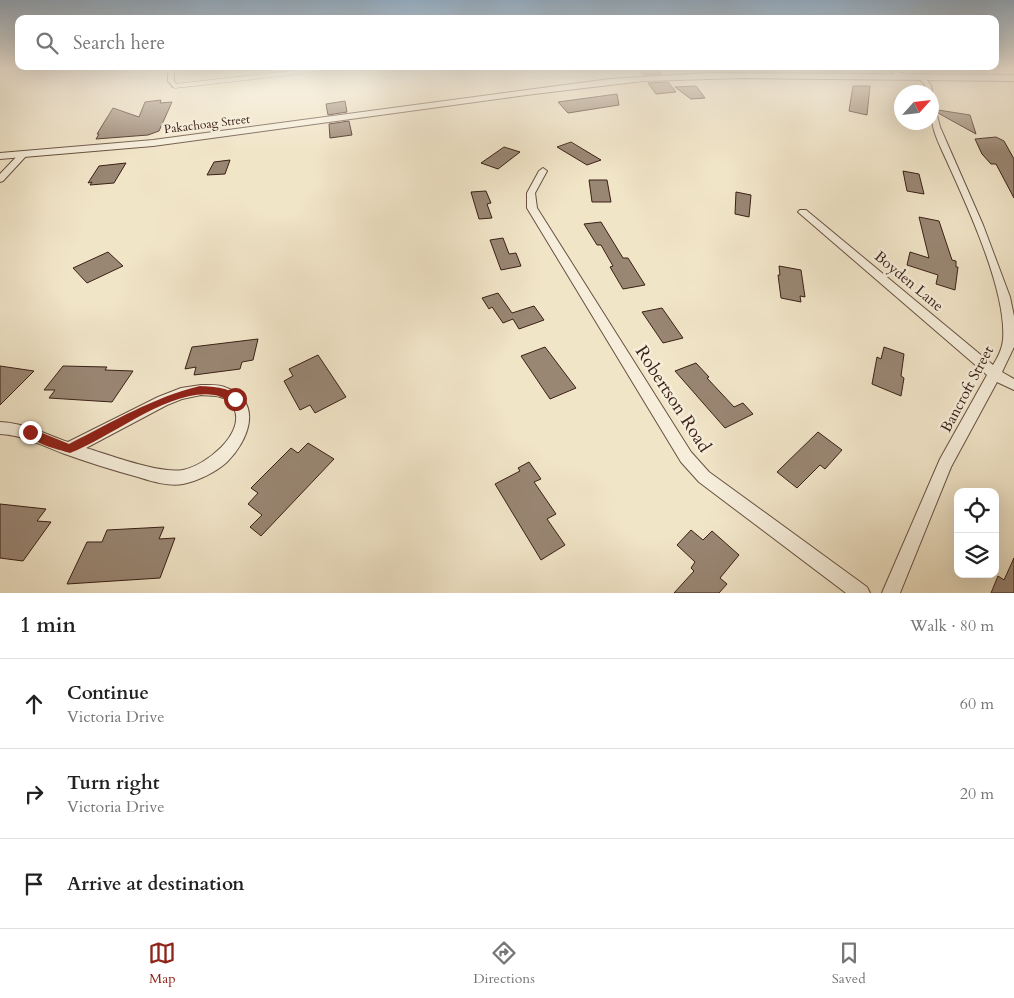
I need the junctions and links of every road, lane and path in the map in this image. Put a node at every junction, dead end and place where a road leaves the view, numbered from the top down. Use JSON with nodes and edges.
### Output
{"nodes":[{"id":1,"x":502,"y":97,"type":"edge"},
{"id":2,"x":938,"y":130,"type":"edge"},
{"id":3,"x":23,"y":155,"type":"junction"},
{"id":4,"x":0,"y":156,"type":"edge"},
{"id":5,"x":543,"y":171,"type":"dead end"},
{"id":6,"x":0,"y":179,"type":"edge"},
{"id":7,"x":803,"y":212,"type":"dead end"},
{"id":8,"x":995,"y":374,"type":"junction"},
{"id":9,"x":1014,"y":385,"type":"edge"},
{"id":10,"x":0,"y":428,"type":"edge"},
{"id":11,"x":70,"y":448,"type":"junction"},
{"id":12,"x":861,"y":593,"type":"edge"},
{"id":13,"x":891,"y":593,"type":"edge"}],
"edges":[{"from":1,"to":3,"type":"street","name":"Pakachoag Street"},
{"from":2,"to":8,"type":"street","name":"Bancroft Street"},
{"from":3,"to":4,"type":"street","name":"Pakachoag Street"},
{"from":3,"to":6,"type":"street"},
{"from":5,"to":12,"type":"street","name":"Robertson Road"},
{"from":7,"to":8,"type":"street","name":"Boyden Lane"},
{"from":8,"to":9,"type":"street","name":"Boyden Lane"},
{"from":8,"to":13,"type":"street","name":"Bancroft Street"},
{"from":10,"to":11,"type":"street"},
{"from":11,"to":11,"type":"street"}]}
